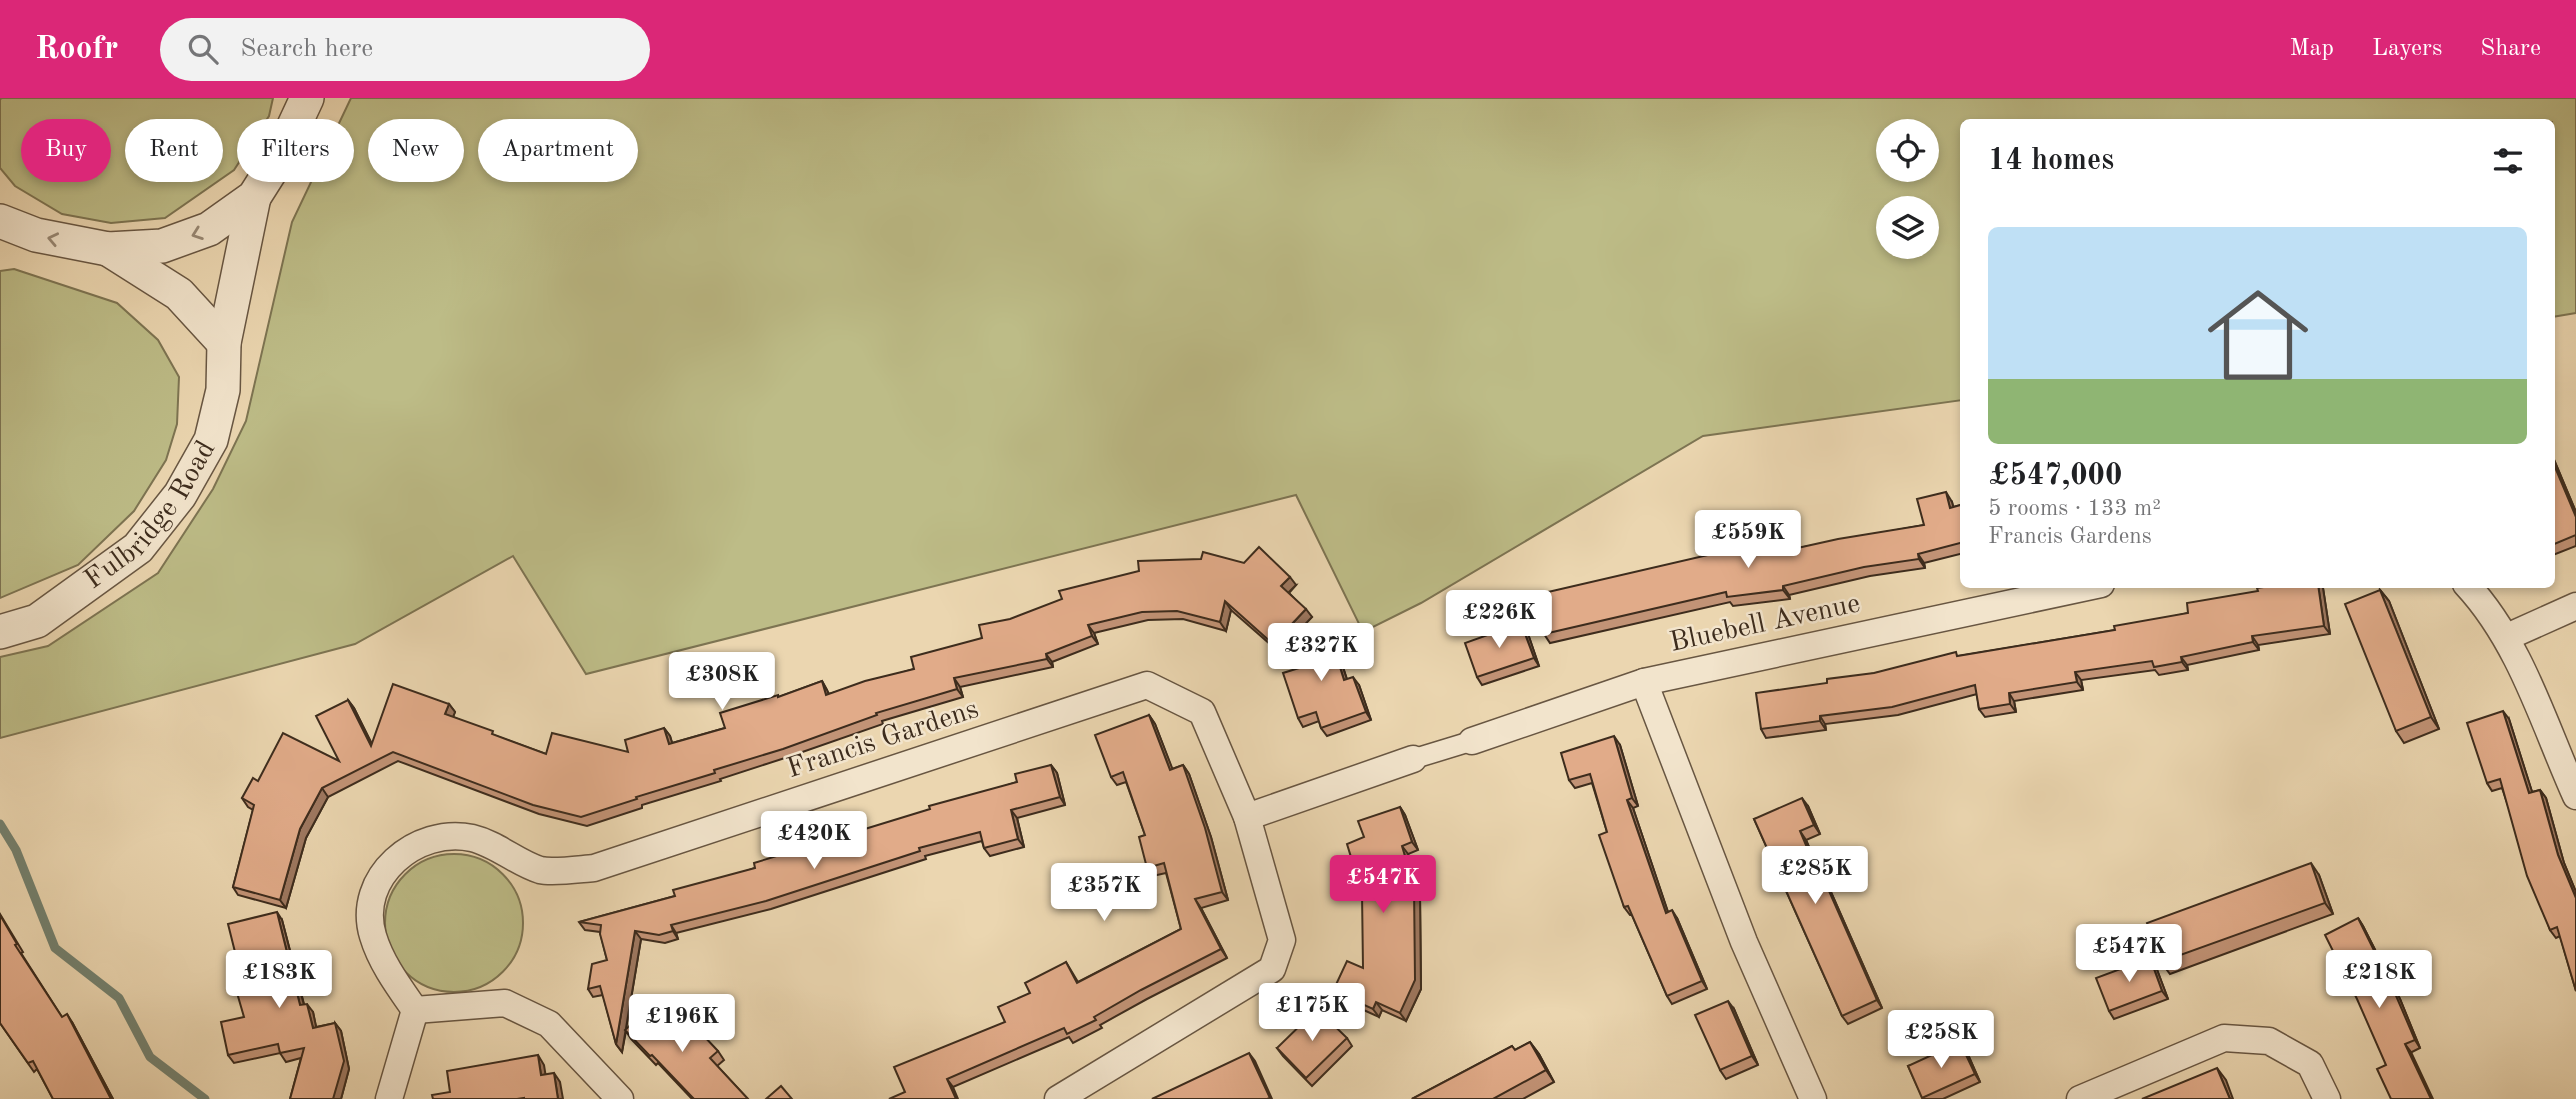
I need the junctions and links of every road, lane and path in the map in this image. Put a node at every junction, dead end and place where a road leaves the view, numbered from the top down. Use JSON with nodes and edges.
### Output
{"nodes":[{"id":1,"x":307,"y":98,"type":"edge"},
{"id":2,"x":254,"y":197,"type":"junction"},
{"id":3,"x":0,"y":221,"type":"edge"},
{"id":4,"x":108,"y":249,"type":"junction"},
{"id":5,"x":224,"y":343,"type":"junction"},
{"id":6,"x":2082,"y":588,"type":"edge"},
{"id":7,"x":2470,"y":588,"type":"edge"},
{"id":8,"x":2576,"y":606,"type":"edge"},
{"id":9,"x":0,"y":632,"type":"edge"},
{"id":10,"x":2507,"y":637,"type":"junction"},
{"id":11,"x":1644,"y":682,"type":"junction"},
{"id":12,"x":1460,"y":745,"type":"joint"},
{"id":13,"x":1413,"y":759,"type":"joint"},
{"id":14,"x":2576,"y":796,"type":"edge"},
{"id":15,"x":1247,"y":817,"type":"junction"},
{"id":16,"x":415,"y":1010,"type":"junction"},
{"id":17,"x":389,"y":1099,"type":"edge"},
{"id":18,"x":620,"y":1099,"type":"edge"},
{"id":19,"x":1058,"y":1099,"type":"edge"},
{"id":20,"x":1813,"y":1099,"type":"edge"},
{"id":21,"x":2080,"y":1099,"type":"edge"},
{"id":22,"x":2327,"y":1099,"type":"edge"}],
"edges":[{"from":1,"to":2,"type":"street"},
{"from":2,"to":4,"type":"street","one_way":true},
{"from":2,"to":5,"type":"street","name":"Fulbridge Road"},
{"from":4,"to":3,"type":"street","one_way":true},
{"from":4,"to":5,"type":"street"},
{"from":5,"to":9,"type":"street","name":"Fulbridge Road"},
{"from":6,"to":11,"type":"street","name":"Bluebell Avenue"},
{"from":7,"to":10,"type":"street"},
{"from":8,"to":10,"type":"street"},
{"from":10,"to":14,"type":"street"},
{"from":11,"to":12,"type":"street","name":"Bluebell Avenue"},
{"from":11,"to":20,"type":"street"},
{"from":12,"to":13,"type":"street"},
{"from":13,"to":15,"type":"street"},
{"from":15,"to":16,"type":"street","name":"Francis Gardens"},
{"from":15,"to":19,"type":"street","name":"Francis Gardens"},
{"from":16,"to":17,"type":"street"},
{"from":16,"to":18,"type":"street"},
{"from":21,"to":22,"type":"street"}]}
